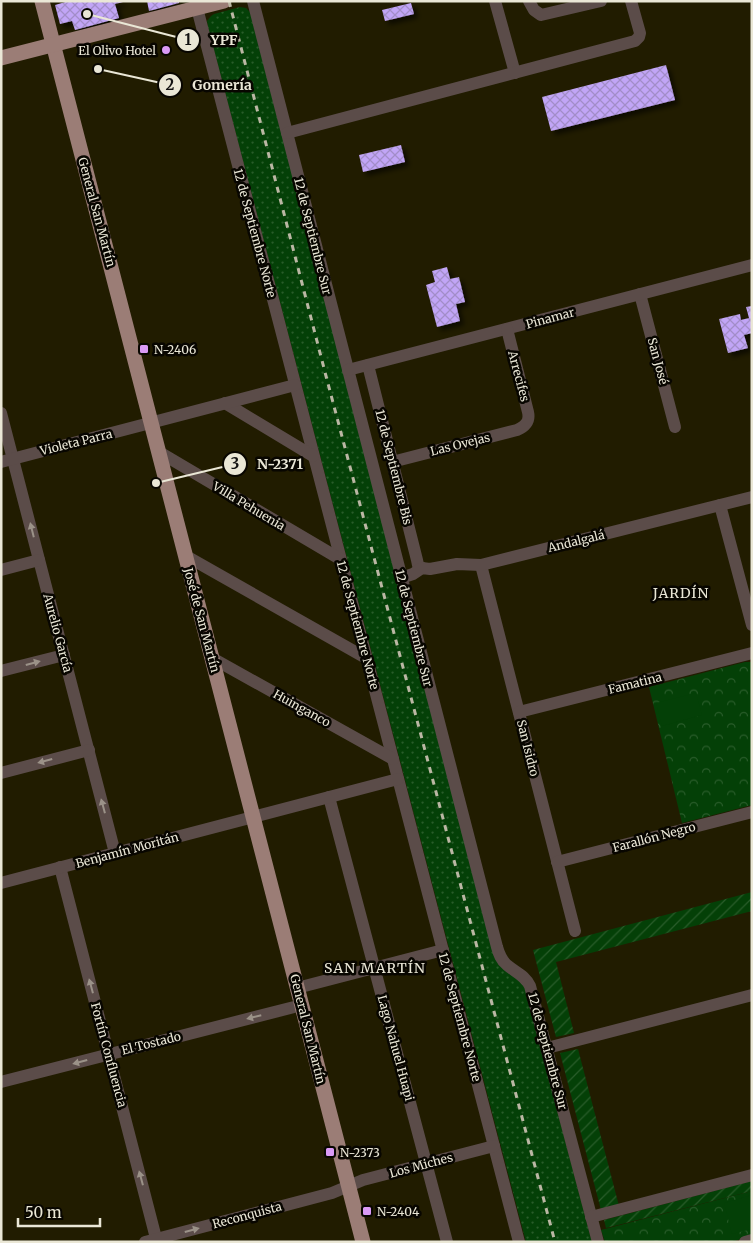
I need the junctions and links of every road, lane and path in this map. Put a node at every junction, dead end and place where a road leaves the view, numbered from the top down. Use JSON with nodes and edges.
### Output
{"nodes":[{"id":1,"x":42,"y":1,"type":"edge"},
{"id":2,"x":253,"y":1,"type":"edge"},
{"id":3,"x":495,"y":1,"type":"edge"},
{"id":4,"x":529,"y":1,"type":"edge"},
{"id":5,"x":601,"y":1,"type":"edge"},
{"id":6,"x":631,"y":1,"type":"edge"},
{"id":7,"x":210,"y":4,"type":"edge"},
{"id":8,"x":53,"y":45,"type":"junction"},
{"id":9,"x":1,"y":58,"type":"edge"},
{"id":10,"x":515,"y":73,"type":"junction"},
{"id":11,"x":287,"y":133,"type":"junction"},
{"id":12,"x":752,"y":265,"type":"edge"},
{"id":13,"x":640,"y":294,"type":"junction"},
{"id":14,"x":507,"y":329,"type":"junction"},
{"id":15,"x":368,"y":365,"type":"junction"},
{"id":16,"x":348,"y":370,"type":"junction"},
{"id":17,"x":294,"y":385,"type":"junction"},
{"id":18,"x":225,"y":404,"type":"junction"},
{"id":19,"x":1,"y":413,"type":"edge"},
{"id":20,"x":151,"y":423,"type":"junction"},
{"id":21,"x":526,"y":424,"type":"joint"},
{"id":22,"x":675,"y":428,"type":"dead end"},
{"id":23,"x":159,"y":452,"type":"junction"},
{"id":24,"x":313,"y":456,"type":"junction"},
{"id":25,"x":7,"y":460,"type":"edge"},
{"id":26,"x":392,"y":462,"type":"junction"},
{"id":27,"x":752,"y":497,"type":"edge"},
{"id":28,"x":720,"y":505,"type":"junction"},
{"id":29,"x":186,"y":556,"type":"junction"},
{"id":30,"x":340,"y":559,"type":"junction"},
{"id":31,"x":39,"y":560,"type":"junction"},
{"id":32,"x":481,"y":565,"type":"junction"},
{"id":33,"x":422,"y":568,"type":"junction"},
{"id":34,"x":1,"y":570,"type":"edge"},
{"id":35,"x":401,"y":578,"type":"junction"},
{"id":36,"x":752,"y":625,"type":"edge"},
{"id":37,"x":752,"y":653,"type":"edge"},
{"id":38,"x":64,"y":655,"type":"junction"},
{"id":39,"x":212,"y":658,"type":"junction"},
{"id":40,"x":366,"y":658,"type":"junction"},
{"id":41,"x":1,"y":671,"type":"edge"},
{"id":42,"x":518,"y":712,"type":"junction"},
{"id":43,"x":89,"y":750,"type":"junction"},
{"id":44,"x":393,"y":759,"type":"junction"},
{"id":45,"x":1,"y":773,"type":"edge"},
{"id":46,"x":398,"y":779,"type":"junction"},
{"id":47,"x":329,"y":797,"type":"junction"},
{"id":48,"x":752,"y":812,"type":"edge"},
{"id":49,"x":253,"y":817,"type":"junction"},
{"id":50,"x":115,"y":853,"type":"junction"},
{"id":51,"x":557,"y":862,"type":"junction"},
{"id":52,"x":60,"y":867,"type":"junction"},
{"id":53,"x":1,"y":883,"type":"edge"},
{"id":54,"x":575,"y":931,"type":"dead end"},
{"id":55,"x":442,"y":950,"type":"junction"},
{"id":56,"x":374,"y":968,"type":"junction"},
{"id":57,"x":297,"y":988,"type":"junction"},
{"id":58,"x":752,"y":995,"type":"edge"},
{"id":59,"x":302,"y":1005,"type":"junction"},
{"id":60,"x":547,"y":1048,"type":"junction"},
{"id":61,"x":109,"y":1054,"type":"junction"},
{"id":62,"x":1,"y":1082,"type":"edge"},
{"id":63,"x":494,"y":1146,"type":"junction"},
{"id":64,"x":426,"y":1164,"type":"junction"},
{"id":65,"x":752,"y":1175,"type":"edge"},
{"id":66,"x":349,"y":1186,"type":"junction"},
{"id":67,"x":592,"y":1217,"type":"junction"},
{"id":68,"x":752,"y":1240,"type":"edge"},
{"id":69,"x":153,"y":1241,"type":"edge"},
{"id":70,"x":363,"y":1242,"type":"edge"},
{"id":71,"x":447,"y":1242,"type":"edge"},
{"id":72,"x":519,"y":1242,"type":"edge"},
{"id":73,"x":598,"y":1242,"type":"edge"},
{"id":74,"x":745,"y":1242,"type":"edge"}],
"edges":[{"from":1,"to":8,"type":"main road","name":"General San Martín"},
{"from":2,"to":11,"type":"street","name":"12 de Septiembre Sur"},
{"from":3,"to":10,"type":"street"},
{"from":4,"to":5,"type":"street"},
{"from":6,"to":10,"type":"street"},
{"from":7,"to":8,"type":"main road"},
{"from":7,"to":17,"type":"street","name":"12 de Septiembre Norte"},
{"from":8,"to":9,"type":"main road"},
{"from":8,"to":20,"type":"main road","name":"General San Martín"},
{"from":10,"to":11,"type":"street"},
{"from":11,"to":16,"type":"street","name":"12 de Septiembre Sur"},
{"from":12,"to":13,"type":"street","name":"Pinamar"},
{"from":13,"to":14,"type":"street","name":"Pinamar"},
{"from":13,"to":22,"type":"street","name":"San José"},
{"from":14,"to":15,"type":"street","name":"Pinamar"},
{"from":14,"to":21,"type":"street","name":"Arrecifes"},
{"from":15,"to":16,"type":"street","name":"Pinamar"},
{"from":15,"to":26,"type":"street","name":"12 de Septiembre Bis"},
{"from":16,"to":35,"type":"street","name":"12 de Septiembre Sur"},
{"from":17,"to":18,"type":"street"},
{"from":17,"to":24,"type":"street","name":"12 de Septiembre Norte"},
{"from":18,"to":20,"type":"street"},
{"from":18,"to":24,"type":"street"},
{"from":19,"to":25,"type":"street","name":"Aurelio García"},
{"from":20,"to":23,"type":"main road","name":"José de San Martín"},
{"from":20,"to":25,"type":"street","name":"Violeta Parra"},
{"from":21,"to":26,"type":"street","name":"Las Ovejas"},
{"from":23,"to":29,"type":"main road","name":"José de San Martín"},
{"from":23,"to":30,"type":"street","name":"Villa Pehuenia"},
{"from":24,"to":30,"type":"street","name":"12 de Septiembre Norte"},
{"from":31,"to":25,"type":"street","name":"Aurelio García","one_way":true},
{"from":26,"to":33,"type":"street","name":"12 de Septiembre Bis"},
{"from":27,"to":28,"type":"street","name":"Andalgalá"},
{"from":28,"to":32,"type":"street","name":"Andalgalá"},
{"from":28,"to":36,"type":"street"},
{"from":29,"to":39,"type":"main road","name":"José de San Martín"},
{"from":29,"to":40,"type":"street"},
{"from":30,"to":40,"type":"street","name":"12 de Septiembre Norte"},
{"from":31,"to":34,"type":"street"},
{"from":31,"to":38,"type":"street","name":"Aurelio García"},
{"from":32,"to":33,"type":"street","name":"Andalgalá"},
{"from":32,"to":42,"type":"street","name":"San Isidro"},
{"from":33,"to":35,"type":"street","name":"Andalgalá"},
{"from":35,"to":60,"type":"street","name":"12 de Septiembre Sur"},
{"from":37,"to":42,"type":"street","name":"Famatina"},
{"from":41,"to":38,"type":"street","one_way":true},
{"from":38,"to":43,"type":"street","name":"Aurelio García"},
{"from":39,"to":44,"type":"street","name":"Huinganco"},
{"from":39,"to":49,"type":"main road","name":"José de San Martín"},
{"from":40,"to":44,"type":"street","name":"12 de Septiembre Norte"},
{"from":42,"to":51,"type":"street","name":"San Isidro"},
{"from":43,"to":45,"type":"street","one_way":true},
{"from":50,"to":43,"type":"street","name":"Aurelio García","one_way":true},
{"from":44,"to":46,"type":"street","name":"12 de Septiembre Norte"},
{"from":46,"to":47,"type":"street"},
{"from":46,"to":55,"type":"street","name":"12 de Septiembre Norte"},
{"from":47,"to":49,"type":"street"},
{"from":47,"to":56,"type":"street","name":"Lago Nahuel Huapi"},
{"from":48,"to":51,"type":"street","name":"Farallón Negro"},
{"from":49,"to":50,"type":"street","name":"Benjamín Moritán"},
{"from":49,"to":57,"type":"main road","name":"General San Martín"},
{"from":50,"to":52,"type":"street","name":"Benjamín Moritán"},
{"from":51,"to":54,"type":"street","name":"San Isidro"},
{"from":52,"to":53,"type":"street","name":"Benjamín Moritán"},
{"from":61,"to":52,"type":"street","name":"Fortín Confluencia","one_way":true},
{"from":55,"to":56,"type":"street"},
{"from":55,"to":63,"type":"street","name":"12 de Septiembre Norte"},
{"from":56,"to":57,"type":"street"},
{"from":56,"to":64,"type":"street","name":"Lago Nahuel Huapi"},
{"from":57,"to":59,"type":"main road","name":"General San Martín"},
{"from":58,"to":60,"type":"street"},
{"from":59,"to":61,"type":"street","name":"El Tostado","one_way":true},
{"from":59,"to":66,"type":"main road","name":"General San Martín"},
{"from":60,"to":67,"type":"street","name":"12 de Septiembre Sur"},
{"from":61,"to":62,"type":"street","name":"El Tostado","one_way":true},
{"from":69,"to":61,"type":"street","name":"Fortín Confluencia","one_way":true},
{"from":63,"to":64,"type":"street","name":"Los Miches"},
{"from":63,"to":72,"type":"street","name":"12 de Septiembre Norte"},
{"from":64,"to":66,"type":"street","name":"Los Miches"},
{"from":64,"to":71,"type":"street","name":"Lago Nahuel Huapi"},
{"from":65,"to":67,"type":"street"},
{"from":69,"to":66,"type":"street","name":"Reconquista","one_way":true},
{"from":66,"to":70,"type":"main road","name":"General San Martín"},
{"from":67,"to":73,"type":"street","name":"12 de Septiembre Sur"},
{"from":68,"to":74,"type":"street"}]}
